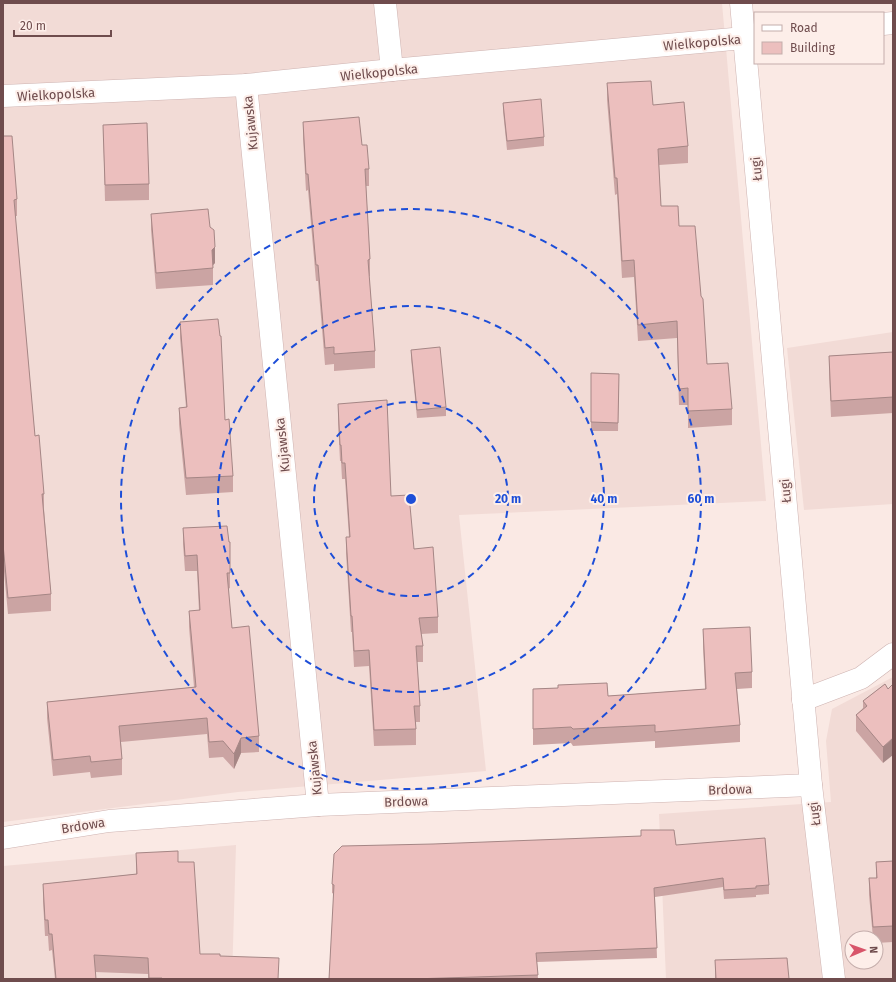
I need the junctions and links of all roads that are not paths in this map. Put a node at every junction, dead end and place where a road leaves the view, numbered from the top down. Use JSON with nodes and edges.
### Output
{"nodes":[{"id":1,"x":385,"y":3,"type":"edge"},
{"id":2,"x":741,"y":3,"type":"edge"},
{"id":3,"x":749,"y":37,"type":"edge"},
{"id":4,"x":392,"y":70,"type":"junction"},
{"id":5,"x":246,"y":85,"type":"junction"},
{"id":6,"x":3,"y":96,"type":"edge"},
{"id":7,"x":893,"y":654,"type":"edge"},
{"id":8,"x":804,"y":700,"type":"junction"},
{"id":9,"x":811,"y":785,"type":"junction"},
{"id":10,"x":318,"y":805,"type":"junction"},
{"id":11,"x":3,"y":838,"type":"edge"},
{"id":12,"x":834,"y":979,"type":"edge"}],
"edges":[{"from":1,"to":4,"type":"street"},
{"from":2,"to":3,"type":"street","name":"Ługi"},
{"from":3,"to":4,"type":"street","name":"Wielkopolska"},
{"from":3,"to":8,"type":"street","name":"Ługi"},
{"from":4,"to":5,"type":"street","name":"Wielkopolska"},
{"from":5,"to":6,"type":"street","name":"Wielkopolska"},
{"from":5,"to":10,"type":"street","name":"Kujawska"},
{"from":7,"to":8,"type":"street"},
{"from":8,"to":9,"type":"street","name":"Ługi"},
{"from":9,"to":10,"type":"street","name":"Brdowa"},
{"from":9,"to":12,"type":"street","name":"Ługi"},
{"from":10,"to":11,"type":"street","name":"Brdowa"}]}
